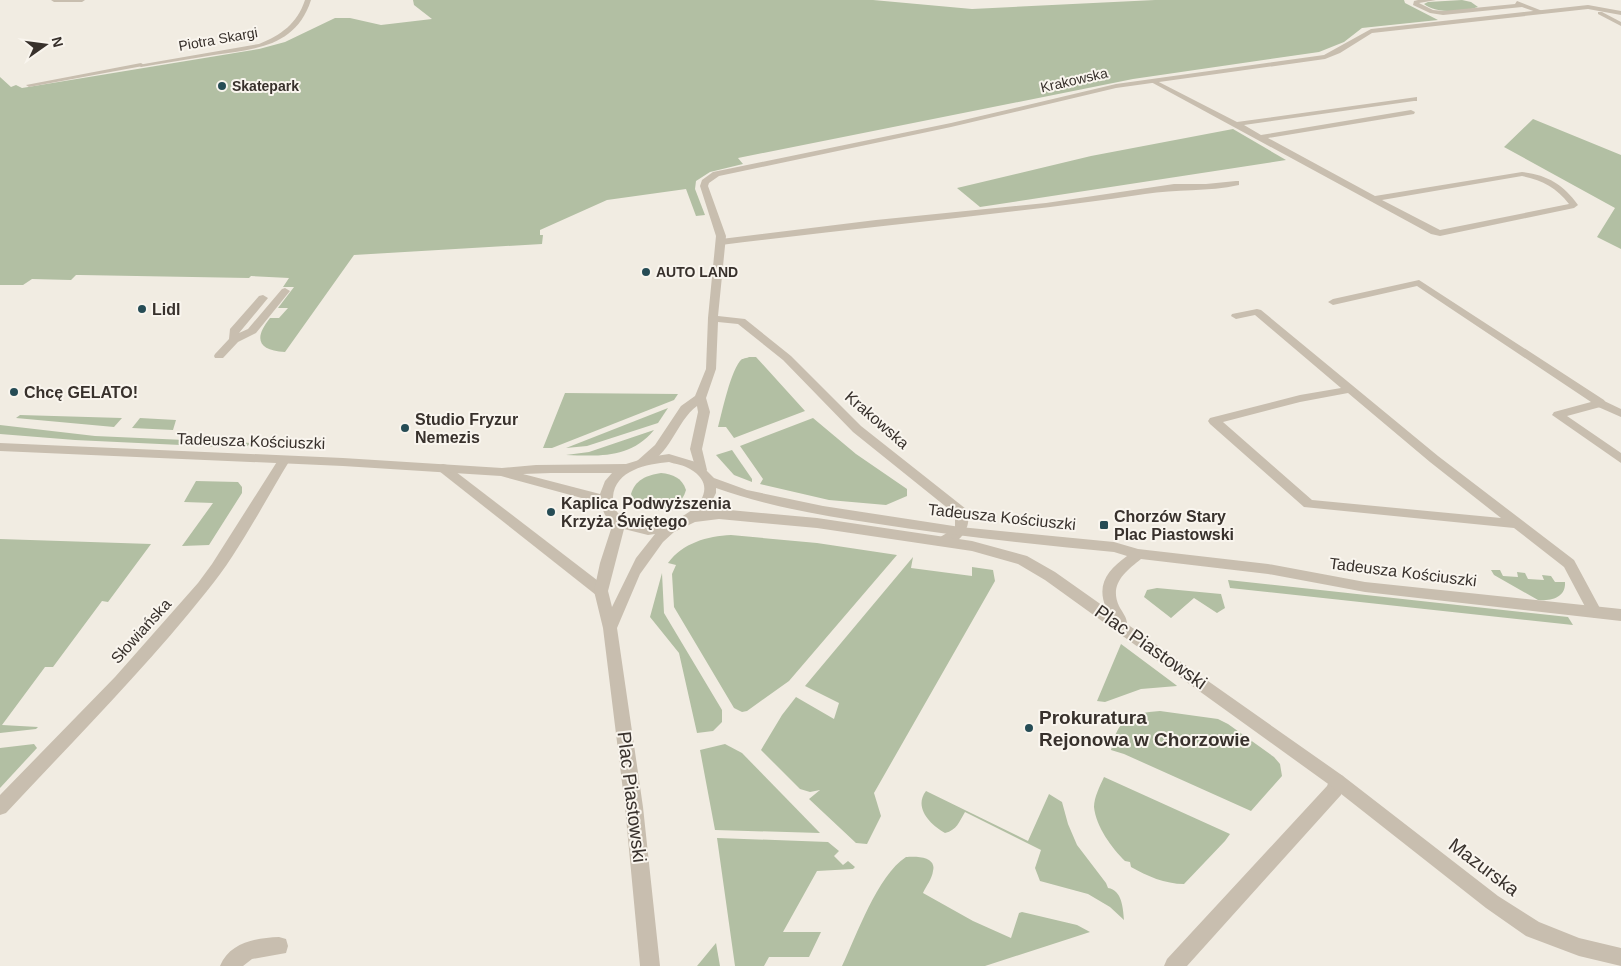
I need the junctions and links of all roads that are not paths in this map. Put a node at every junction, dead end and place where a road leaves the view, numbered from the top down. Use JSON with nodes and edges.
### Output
{"nodes":[{"id":1,"x":54,"y":0,"type":"edge"},
{"id":2,"x":82,"y":0,"type":"edge"},
{"id":3,"x":308,"y":0,"type":"edge"},
{"id":4,"x":1433,"y":0,"type":"edge"},
{"id":5,"x":1510,"y":0,"type":"edge"},
{"id":6,"x":1572,"y":0,"type":"edge"},
{"id":7,"x":1523,"y":5,"type":"junction"},
{"id":8,"x":1588,"y":7,"type":"junction"},
{"id":9,"x":1542,"y":12,"type":"junction"},
{"id":10,"x":1621,"y":13,"type":"edge"},
{"id":11,"x":1621,"y":24,"type":"edge"},
{"id":12,"x":1152,"y":81,"type":"junction"},
{"id":13,"x":29,"y":85,"type":"dead end"},
{"id":14,"x":1414,"y":99,"type":"dead end"},
{"id":15,"x":1411,"y":112,"type":"dead end"},
{"id":16,"x":1236,"y":124,"type":"junction"},
{"id":17,"x":1260,"y":137,"type":"junction"},
{"id":18,"x":1236,"y":183,"type":"dead end"},
{"id":19,"x":1373,"y":199,"type":"junction"},
{"id":20,"x":720,"y":242,"type":"junction"},
{"id":21,"x":285,"y":291,"type":"dead end"},
{"id":22,"x":263,"y":298,"type":"dead end"},
{"id":23,"x":1333,"y":302,"type":"dead end"},
{"id":24,"x":1236,"y":316,"type":"dead end"},
{"id":25,"x":713,"y":318,"type":"junction"},
{"id":26,"x":234,"y":340,"type":"junction"},
{"id":27,"x":219,"y":356,"type":"dead end"},
{"id":28,"x":1351,"y":389,"type":"junction"},
{"id":29,"x":700,"y":398,"type":"junction"},
{"id":30,"x":1600,"y":402,"type":"junction"},
{"id":31,"x":1621,"y":413,"type":"edge"},
{"id":32,"x":0,"y":446,"type":"edge"},
{"id":33,"x":1621,"y":459,"type":"edge"},
{"id":34,"x":284,"y":460,"type":"junction"},
{"id":35,"x":642,"y":461,"type":"junction"},
{"id":36,"x":443,"y":468,"type":"junction"},
{"id":37,"x":628,"y":468,"type":"junction"},
{"id":38,"x":701,"y":470,"type":"junction"},
{"id":39,"x":501,"y":472,"type":"junction"},
{"id":40,"x":709,"y":481,"type":"junction"},
{"id":41,"x":606,"y":500,"type":"junction"},
{"id":42,"x":693,"y":518,"type":"junction"},
{"id":43,"x":620,"y":522,"type":"junction"},
{"id":44,"x":1519,"y":524,"type":"junction"},
{"id":45,"x":670,"y":528,"type":"junction"},
{"id":46,"x":960,"y":532,"type":"junction"},
{"id":47,"x":942,"y":542,"type":"junction"},
{"id":48,"x":1138,"y":554,"type":"junction"},
{"id":49,"x":601,"y":591,"type":"junction"},
{"id":50,"x":1595,"y":612,"type":"junction"},
{"id":51,"x":1621,"y":615,"type":"edge"},
{"id":52,"x":610,"y":628,"type":"junction"},
{"id":53,"x":1125,"y":629,"type":"junction"},
{"id":54,"x":1337,"y":781,"type":"junction"},
{"id":55,"x":0,"y":807,"type":"edge"},
{"id":56,"x":279,"y":946,"type":"dead end"},
{"id":57,"x":1621,"y":958,"type":"edge"},
{"id":58,"x":230,"y":966,"type":"edge"},
{"id":59,"x":650,"y":966,"type":"edge"},
{"id":60,"x":1174,"y":966,"type":"edge"}],
"edges":[{"from":1,"to":2,"type":"street"},
{"from":3,"to":13,"type":"street","name":"Piotra Skargi"},
{"from":4,"to":7,"type":"street"},
{"from":5,"to":7,"type":"street"},
{"from":6,"to":8,"type":"street"},
{"from":7,"to":9,"type":"street"},
{"from":8,"to":9,"type":"street","name":"Krakowska"},
{"from":8,"to":10,"type":"street"},
{"from":8,"to":11,"type":"street"},
{"from":9,"to":12,"type":"street","name":"Krakowska"},
{"from":12,"to":16,"type":"street"},
{"from":12,"to":20,"type":"street","name":"Krakowska"},
{"from":14,"to":16,"type":"street"},
{"from":15,"to":17,"type":"street"},
{"from":16,"to":17,"type":"street"},
{"from":17,"to":19,"type":"street"},
{"from":18,"to":20,"type":"street"},
{"from":19,"to":19,"type":"street"},
{"from":20,"to":25,"type":"street","name":"Krakowska"},
{"from":21,"to":26,"type":"street"},
{"from":22,"to":26,"type":"street"},
{"from":23,"to":30,"type":"street"},
{"from":24,"to":28,"type":"street"},
{"from":25,"to":29,"type":"street","name":"Krakowska"},
{"from":25,"to":46,"type":"street","name":"Krakowska"},
{"from":26,"to":27,"type":"street"},
{"from":28,"to":44,"type":"street"},
{"from":28,"to":44,"type":"street"},
{"from":29,"to":35,"type":"street","name":"Krakowska"},
{"from":29,"to":38,"type":"street","name":"Krakowska"},
{"from":30,"to":31,"type":"street"},
{"from":30,"to":33,"type":"street"},
{"from":32,"to":34,"type":"street","name":"Tadeusza Kościuszki"},
{"from":34,"to":36,"type":"street","name":"Tadeusza Kościuszki"},
{"from":34,"to":55,"type":"street","name":"Słowiańska"},
{"from":35,"to":37,"type":"street"},
{"from":35,"to":38,"type":"street"},
{"from":36,"to":39,"type":"street","name":"Tadeusza Kościuszki"},
{"from":36,"to":49,"type":"street"},
{"from":37,"to":39,"type":"street","name":"Tadeusza Kościuszki"},
{"from":37,"to":41,"type":"street"},
{"from":38,"to":40,"type":"street"},
{"from":39,"to":41,"type":"street","name":"Tadeusza Kościuszki"},
{"from":40,"to":42,"type":"street"},
{"from":40,"to":46,"type":"street","name":"Tadeusza Kościuszki"},
{"from":41,"to":43,"type":"street"},
{"from":42,"to":45,"type":"street"},
{"from":42,"to":47,"type":"street","name":"Tadeusza Kościuszki"},
{"from":43,"to":45,"type":"street"},
{"from":43,"to":49,"type":"street","name":"Plac Piastowski"},
{"from":44,"to":50,"type":"street"},
{"from":45,"to":52,"type":"street"},
{"from":46,"to":47,"type":"street"},
{"from":46,"to":48,"type":"street","name":"Tadeusza Kościuszki"},
{"from":47,"to":53,"type":"street","name":"Plac Piastowski"},
{"from":48,"to":50,"type":"street","name":"Tadeusza Kościuszki"},
{"from":48,"to":53,"type":"street"},
{"from":49,"to":52,"type":"street","name":"Plac Piastowski"},
{"from":50,"to":51,"type":"street","name":"Tadeusza Kościuszki"},
{"from":52,"to":59,"type":"street","name":"Plac Piastowski"},
{"from":53,"to":54,"type":"street","name":"Plac Piastowski"},
{"from":54,"to":57,"type":"street","name":"Mazurska"},
{"from":54,"to":60,"type":"street"},
{"from":56,"to":58,"type":"street"}]}
